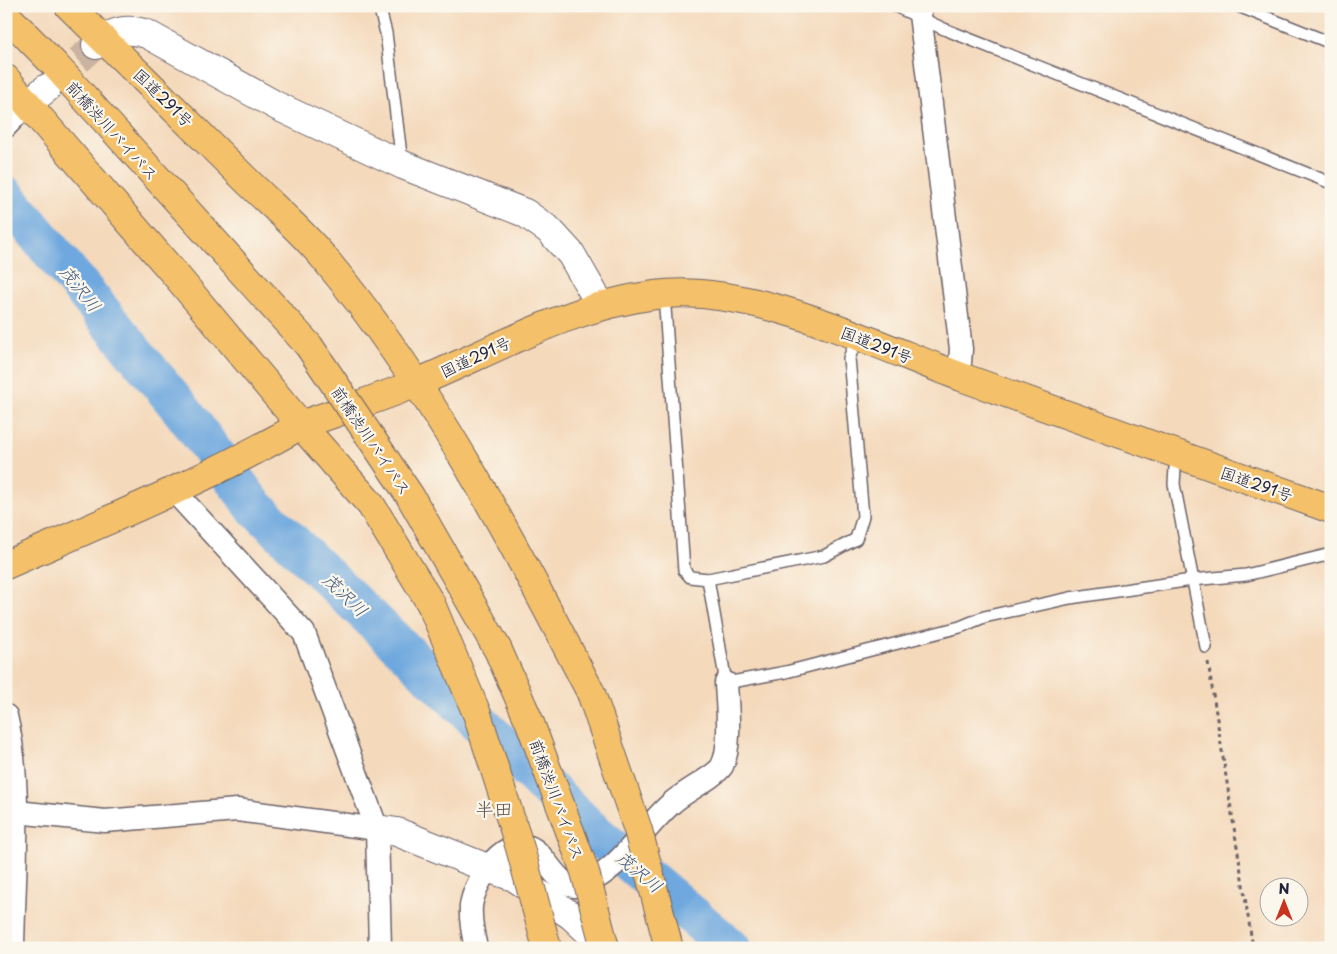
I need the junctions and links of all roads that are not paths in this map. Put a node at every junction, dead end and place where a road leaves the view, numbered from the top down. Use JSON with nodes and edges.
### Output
{"nodes":[{"id":1,"x":69,"y":6,"type":"edge"},
{"id":2,"x":380,"y":6,"type":"edge"},
{"id":3,"x":895,"y":6,"type":"edge"},
{"id":4,"x":1238,"y":6,"type":"edge"},
{"id":5,"x":920,"y":12,"type":"edge"},
{"id":6,"x":6,"y":15,"type":"edge"},
{"id":7,"x":100,"y":42,"type":"junction"},
{"id":8,"x":1331,"y":43,"type":"edge"},
{"id":9,"x":6,"y":79,"type":"edge"},
{"id":10,"x":23,"y":110,"type":"edge"},
{"id":11,"x":403,"y":165,"type":"junction"},
{"id":12,"x":1331,"y":183,"type":"edge"},
{"id":13,"x":664,"y":294,"type":"junction"},
{"id":14,"x":601,"y":306,"type":"junction"},
{"id":15,"x":858,"y":337,"type":"junction"},
{"id":16,"x":959,"y":376,"type":"junction"},
{"id":17,"x":418,"y":382,"type":"junction"},
{"id":18,"x":301,"y":425,"type":"junction"},
{"id":19,"x":1180,"y":456,"type":"junction"},
{"id":20,"x":174,"y":491,"type":"junction"},
{"id":21,"x":1331,"y":509,"type":"edge"},
{"id":22,"x":1331,"y":554,"type":"edge"},
{"id":23,"x":6,"y":564,"type":"edge"},
{"id":24,"x":708,"y":579,"type":"junction"},
{"id":25,"x":1192,"y":580,"type":"junction"},
{"id":26,"x":1206,"y":647,"type":"road end"},
{"id":27,"x":726,"y":683,"type":"junction"},
{"id":28,"x":6,"y":716,"type":"edge"},
{"id":29,"x":11,"y":810,"type":"edge"},
{"id":30,"x":377,"y":829,"type":"junction"},
{"id":31,"x":487,"y":868,"type":"junction"},
{"id":32,"x":13,"y":948,"type":"edge"},
{"id":33,"x":380,"y":948,"type":"edge"},
{"id":34,"x":476,"y":948,"type":"edge"},
{"id":35,"x":547,"y":948,"type":"edge"},
{"id":36,"x":605,"y":948,"type":"edge"},
{"id":37,"x":669,"y":948,"type":"edge"}],
"edges":[{"from":1,"to":7,"type":"main road","name":"国道291号"},
{"from":2,"to":11,"type":"lane"},
{"from":3,"to":5,"type":"lane"},
{"from":4,"to":8,"type":"lane"},
{"from":5,"to":12,"type":"lane"},
{"from":5,"to":16,"type":"street"},
{"from":6,"to":36,"type":"main road","name":"前橋渋川バイパス","bridge":true},
{"from":7,"to":11,"type":"street"},
{"from":7,"to":17,"type":"main road","name":"国道291号"},
{"from":9,"to":10,"type":"main road"},
{"from":10,"to":18,"type":"main road"},
{"from":11,"to":14,"type":"street"},
{"from":13,"to":14,"type":"main road","name":"国道291号"},
{"from":13,"to":15,"type":"main road","name":"国道291号"},
{"from":13,"to":24,"type":"lane"},
{"from":14,"to":17,"type":"main road","name":"国道291号"},
{"from":15,"to":16,"type":"main road","name":"国道291号"},
{"from":15,"to":24,"type":"lane"},
{"from":16,"to":19,"type":"main road","name":"国道291号"},
{"from":17,"to":18,"type":"main road","name":"国道291号"},
{"from":17,"to":37,"type":"main road","bridge":true},
{"from":18,"to":20,"type":"main road","name":"国道291号"},
{"from":18,"to":35,"type":"main road","bridge":true},
{"from":19,"to":21,"type":"main road","name":"国道291号"},
{"from":19,"to":25,"type":"lane"},
{"from":20,"to":23,"type":"main road","name":"国道291号"},
{"from":20,"to":30,"type":"street"},
{"from":22,"to":25,"type":"lane"},
{"from":24,"to":27,"type":"lane"},
{"from":25,"to":26,"type":"lane"},
{"from":25,"to":27,"type":"lane"},
{"from":27,"to":31,"type":"street"},
{"from":28,"to":29,"type":"street"},
{"from":29,"to":30,"type":"street"},
{"from":29,"to":32,"type":"street"},
{"from":30,"to":31,"type":"street"},
{"from":30,"to":33,"type":"street"},
{"from":31,"to":34,"type":"street"},
{"from":31,"to":36,"type":"street"}]}
